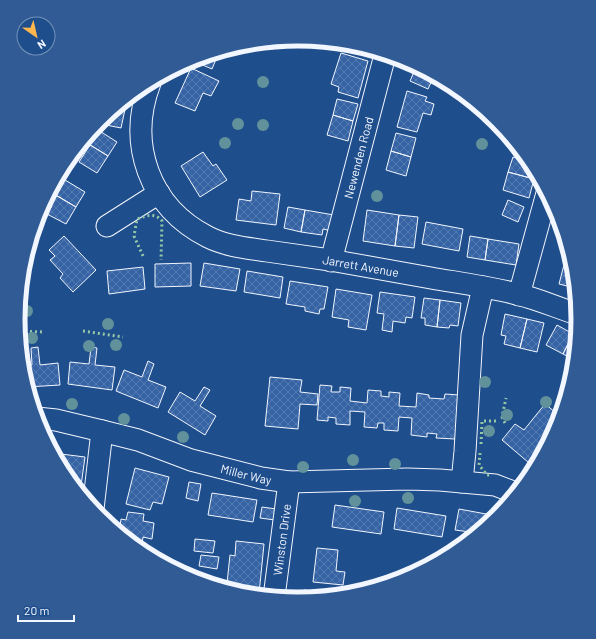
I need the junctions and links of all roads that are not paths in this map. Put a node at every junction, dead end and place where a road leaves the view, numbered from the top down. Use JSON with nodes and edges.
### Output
{"nodes":[{"id":1,"x":383,"y":60,"type":"edge"},
{"id":2,"x":147,"y":93,"type":"edge"},
{"id":3,"x":159,"y":193,"type":"junction"},
{"id":4,"x":545,"y":203,"type":"edge"},
{"id":5,"x":107,"y":226,"type":"dead end"},
{"id":6,"x":331,"y":260,"type":"junction"},
{"id":7,"x":483,"y":287,"type":"junction"},
{"id":8,"x":518,"y":295,"type":"junction"},
{"id":9,"x":571,"y":312,"type":"edge"},
{"id":10,"x":44,"y":419,"type":"edge"},
{"id":11,"x":102,"y":431,"type":"junction"},
{"id":12,"x":289,"y":482,"type":"junction"},
{"id":13,"x":462,"y":482,"type":"junction"},
{"id":14,"x":511,"y":491,"type":"edge"},
{"id":15,"x":94,"y":501,"type":"edge"},
{"id":16,"x":275,"y":591,"type":"edge"}],
"edges":[{"from":1,"to":6,"type":"street","name":"Newenden Road"},
{"from":2,"to":3,"type":"street","name":"Jarrett Avenue"},
{"from":3,"to":5,"type":"street"},
{"from":3,"to":6,"type":"street","name":"Jarrett Avenue"},
{"from":4,"to":8,"type":"street"},
{"from":6,"to":7,"type":"street","name":"Jarrett Avenue"},
{"from":7,"to":8,"type":"street","name":"Jarrett Avenue"},
{"from":7,"to":13,"type":"street"},
{"from":8,"to":9,"type":"street","name":"Jarrett Avenue"},
{"from":10,"to":11,"type":"street","name":"Miller Way"},
{"from":11,"to":12,"type":"street","name":"Miller Way"},
{"from":11,"to":15,"type":"street"},
{"from":12,"to":13,"type":"street","name":"Miller Way"},
{"from":12,"to":16,"type":"street","name":"Winston Drive"},
{"from":13,"to":14,"type":"street","name":"Miller Way"}]}
